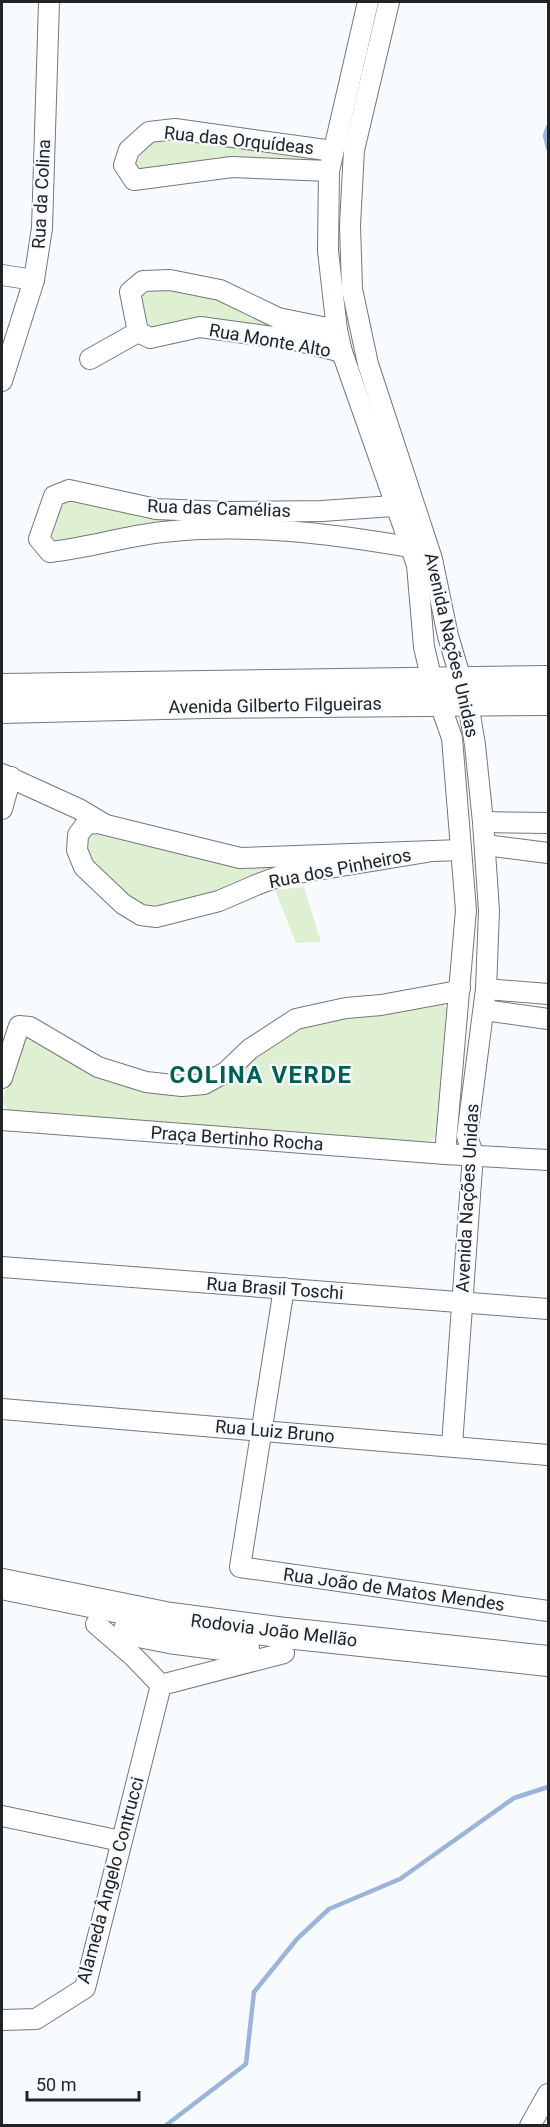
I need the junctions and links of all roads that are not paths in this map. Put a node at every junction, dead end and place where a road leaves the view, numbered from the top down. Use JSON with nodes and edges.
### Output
{"nodes":[{"id":1,"x":49,"y":2,"type":"edge"},
{"id":2,"x":368,"y":2,"type":"edge"},
{"id":3,"x":389,"y":2,"type":"edge"},
{"id":4,"x":333,"y":151,"type":"junction"},
{"id":5,"x":329,"y":171,"type":"junction"},
{"id":6,"x":2,"y":275,"type":"edge"},
{"id":7,"x":34,"y":280,"type":"junction"},
{"id":8,"x":337,"y":330,"type":"junction"},
{"id":9,"x":138,"y":332,"type":"junction"},
{"id":10,"x":342,"y":352,"type":"junction"},
{"id":11,"x":90,"y":359,"type":"dead end"},
{"id":12,"x":5,"y":360,"type":"edge"},
{"id":13,"x":2,"y":381,"type":"edge"},
{"id":14,"x":416,"y":504,"type":"junction"},
{"id":15,"x":395,"y":506,"type":"junction"},
{"id":16,"x":409,"y":547,"type":"junction"},
{"id":17,"x":549,"y":680,"type":"edge"},
{"id":18,"x":2,"y":687,"type":"edge"},
{"id":19,"x":436,"y":692,"type":"junction"},
{"id":20,"x":464,"y":692,"type":"junction"},
{"id":21,"x":205,"y":694,"type":"junction"},
{"id":22,"x":549,"y":702,"type":"edge"},
{"id":23,"x":2,"y":710,"type":"edge"},
{"id":24,"x":6,"y":776,"type":"edge"},
{"id":25,"x":2,"y":809,"type":"edge"},
{"id":26,"x":483,"y":822,"type":"junction"},
{"id":27,"x":549,"y":823,"type":"edge"},
{"id":28,"x":104,"y":824,"type":"junction"},
{"id":29,"x":485,"y":845,"type":"junction"},
{"id":30,"x":461,"y":850,"type":"junction"},
{"id":31,"x":432,"y":851,"type":"junction"},
{"id":32,"x":549,"y":853,"type":"edge"},
{"id":33,"x":460,"y":988,"type":"junction"},
{"id":34,"x":486,"y":989,"type":"junction"},
{"id":35,"x":549,"y":994,"type":"edge"},
{"id":36,"x":483,"y":1010,"type":"junction"},
{"id":37,"x":549,"y":1019,"type":"edge"},
{"id":38,"x":2,"y":1078,"type":"edge"},
{"id":39,"x":2,"y":1120,"type":"edge"},
{"id":40,"x":445,"y":1154,"type":"junction"},
{"id":41,"x":473,"y":1154,"type":"junction"},
{"id":42,"x":549,"y":1160,"type":"edge"},
{"id":43,"x":2,"y":1267,"type":"edge"},
{"id":44,"x":284,"y":1288,"type":"junction"},
{"id":45,"x":462,"y":1302,"type":"junction"},
{"id":46,"x":549,"y":1309,"type":"edge"},
{"id":47,"x":2,"y":1409,"type":"edge"},
{"id":48,"x":260,"y":1430,"type":"junction"},
{"id":49,"x":453,"y":1445,"type":"junction"},
{"id":50,"x":549,"y":1455,"type":"edge"},
{"id":51,"x":2,"y":1584,"type":"edge"},
{"id":52,"x":2,"y":1604,"type":"edge"},
{"id":53,"x":549,"y":1611,"type":"edge"},
{"id":54,"x":96,"y":1624,"type":"junction"},
{"id":55,"x":284,"y":1653,"type":"junction"},
{"id":56,"x":549,"y":1661,"type":"edge"},
{"id":57,"x":549,"y":1681,"type":"edge"},
{"id":58,"x":161,"y":1685,"type":"junction"},
{"id":59,"x":2,"y":1816,"type":"edge"},
{"id":60,"x":121,"y":1840,"type":"junction"},
{"id":61,"x":2,"y":2020,"type":"edge"},
{"id":62,"x":549,"y":2094,"type":"edge"},
{"id":63,"x":530,"y":2126,"type":"edge"}],
"edges":[{"from":1,"to":7,"type":"street","name":"Rua da Colina"},
{"from":2,"to":4,"type":"street","name":"Avenida Nações Unidas"},
{"from":3,"to":14,"type":"street","name":"Avenida Nações Unidas"},
{"from":4,"to":5,"type":"street","name":"Avenida Nações Unidas"},
{"from":4,"to":5,"type":"street","name":"Rua das Orquídeas"},
{"from":5,"to":8,"type":"street","name":"Avenida Nações Unidas"},
{"from":6,"to":7,"type":"street"},
{"from":7,"to":12,"type":"street","name":"Rua da Colina"},
{"from":8,"to":9,"type":"street","name":"Rua Monte Alto"},
{"from":8,"to":10,"type":"street","name":"Avenida Nações Unidas"},
{"from":9,"to":10,"type":"street","name":"Rua Monte Alto"},
{"from":9,"to":11,"type":"street"},
{"from":10,"to":15,"type":"street","name":"Avenida Nações Unidas"},
{"from":12,"to":13,"type":"street","name":"Rua da Colina"},
{"from":14,"to":15,"type":"street","name":"Rua das Camélias"},
{"from":14,"to":20,"type":"street","name":"Avenida Nações Unidas"},
{"from":15,"to":16,"type":"street","name":"Avenida Nações Unidas"},
{"from":15,"to":16,"type":"street","name":"Rua das Camélias"},
{"from":16,"to":19,"type":"street","name":"Avenida Nações Unidas"},
{"from":17,"to":20,"type":"main road","name":"Avenida Gilberto Filgueiras"},
{"from":18,"to":21,"type":"main road","name":"Avenida Gilberto Filgueiras"},
{"from":19,"to":20,"type":"main road","name":"Avenida Gilberto Filgueiras"},
{"from":19,"to":21,"type":"main road","name":"Avenida Gilberto Filgueiras"},
{"from":19,"to":30,"type":"street","name":"Avenida Nações Unidas"},
{"from":20,"to":22,"type":"main road","name":"Avenida Gilberto Filgueiras"},
{"from":20,"to":26,"type":"street","name":"Avenida Nações Unidas"},
{"from":21,"to":23,"type":"main road","name":"Avenida Gilberto Filgueiras"},
{"from":24,"to":25,"type":"street"},
{"from":24,"to":28,"type":"street","name":"Rua dos Pinheiros"},
{"from":26,"to":27,"type":"street"},
{"from":26,"to":29,"type":"street","name":"Avenida Nações Unidas"},
{"from":28,"to":31,"type":"street","name":"Rua dos Pinheiros"},
{"from":28,"to":31,"type":"street","name":"Rua dos Pinheiros"},
{"from":29,"to":32,"type":"street"},
{"from":29,"to":34,"type":"street","name":"Avenida Nações Unidas"},
{"from":30,"to":31,"type":"street","name":"Rua dos Pinheiros"},
{"from":30,"to":33,"type":"street","name":"Avenida Nações Unidas"},
{"from":33,"to":38,"type":"street"},
{"from":33,"to":40,"type":"street","name":"Avenida Nações Unidas"},
{"from":34,"to":35,"type":"street"},
{"from":34,"to":36,"type":"street","name":"Avenida Nações Unidas"},
{"from":36,"to":37,"type":"street"},
{"from":36,"to":41,"type":"street","name":"Avenida Nações Unidas"},
{"from":39,"to":40,"type":"street","name":"Praça Bertinho Rocha"},
{"from":40,"to":41,"type":"street","name":"Praça Bertinho Rocha"},
{"from":41,"to":42,"type":"street","name":"Praça Bertinho Rocha"},
{"from":41,"to":45,"type":"street","name":"Avenida Nações Unidas"},
{"from":43,"to":44,"type":"street","name":"Rua Brasil Toschi"},
{"from":44,"to":45,"type":"street","name":"Rua Brasil Toschi"},
{"from":44,"to":48,"type":"street"},
{"from":45,"to":46,"type":"street","name":"Rua Brasil Toschi"},
{"from":45,"to":49,"type":"street","name":"Avenida Nações Unidas"},
{"from":47,"to":48,"type":"street","name":"Rua Luiz Bruno"},
{"from":48,"to":49,"type":"street","name":"Rua Luiz Bruno"},
{"from":48,"to":53,"type":"street","name":"Rua João de Matos Mendes"},
{"from":49,"to":50,"type":"street","name":"Rua Luiz Bruno"},
{"from":51,"to":56,"type":"highway","name":"Rodovia João Mellão"},
{"from":52,"to":54,"type":"highway","name":"Rodovia João Mellão"},
{"from":54,"to":55,"type":"highway","name":"Rodovia João Mellão"},
{"from":54,"to":58,"type":"street"},
{"from":55,"to":57,"type":"highway","name":"Rodovia João Mellão"},
{"from":55,"to":58,"type":"street"},
{"from":58,"to":60,"type":"street","name":"Alameda Ângelo Contrucci"},
{"from":59,"to":60,"type":"street"},
{"from":60,"to":61,"type":"street","name":"Alameda Ângelo Contrucci"},
{"from":62,"to":63,"type":"street"}]}
